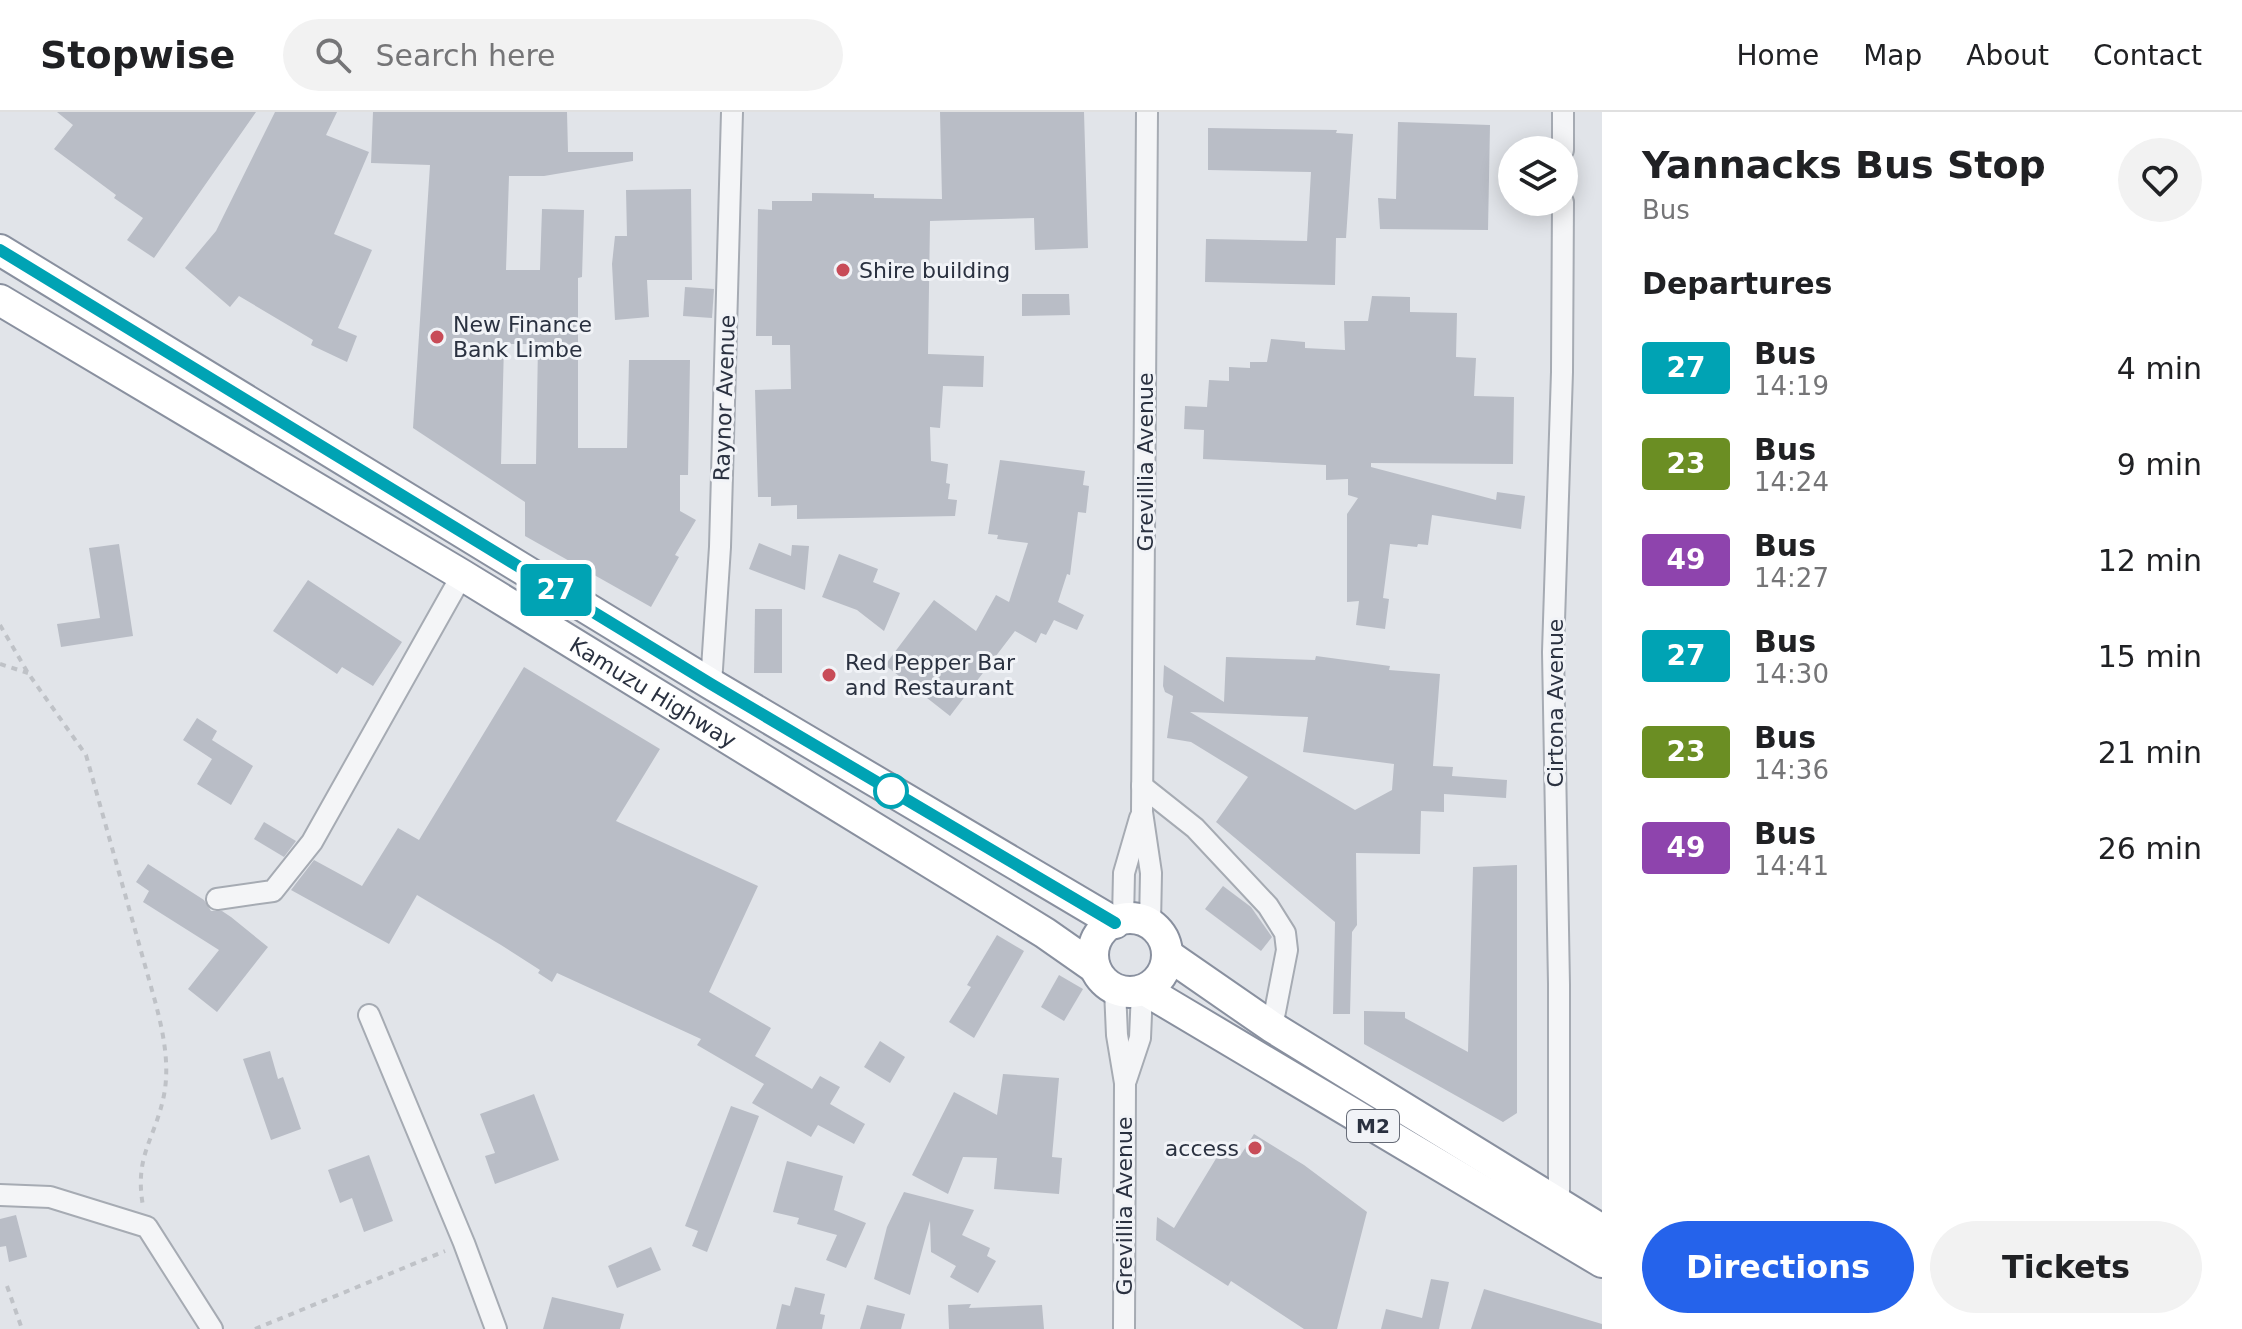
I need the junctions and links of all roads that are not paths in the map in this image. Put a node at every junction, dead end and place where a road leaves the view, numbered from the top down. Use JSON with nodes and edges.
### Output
{"nodes":[{"id":1,"x":732,"y":112,"type":"edge"},
{"id":2,"x":1147,"y":112,"type":"edge"},
{"id":3,"x":1563,"y":112,"type":"edge"},
{"id":4,"x":1563,"y":136,"type":"edge"},
{"id":5,"x":1563,"y":216,"type":"edge"},
{"id":6,"x":0,"y":250,"type":"edge"},
{"id":7,"x":0,"y":300,"type":"edge"},
{"id":8,"x":462,"y":575,"type":"junction"},
{"id":9,"x":711,"y":684,"type":"junction"},
{"id":10,"x":1142,"y":786,"type":"junction"},
{"id":11,"x":1142,"y":812,"type":"junction"},
{"id":12,"x":217,"y":899,"type":"dead end"},
{"id":13,"x":1129,"y":922,"type":"junction"},
{"id":14,"x":1168,"y":955,"type":"junction"},
{"id":15,"x":1124,"y":984,"type":"junction"},
{"id":16,"x":369,"y":1015,"type":"dead end"},
{"id":17,"x":1272,"y":1027,"type":"junction"},
{"id":18,"x":0,"y":1195,"type":"edge"},
{"id":19,"x":1559,"y":1204,"type":"junction"},
{"id":20,"x":1602,"y":1230,"type":"edge"},
{"id":21,"x":1602,"y":1262,"type":"edge"},
{"id":22,"x":212,"y":1329,"type":"edge"},
{"id":23,"x":496,"y":1329,"type":"edge"},
{"id":24,"x":1124,"y":1329,"type":"edge"}],
"edges":[{"from":1,"to":9,"type":"street","name":"Raynor Avenue"},
{"from":2,"to":10,"type":"street","name":"Grevillia Avenue"},
{"from":3,"to":4,"type":"street"},
{"from":5,"to":19,"type":"street","name":"Cirtona Avenue"},
{"from":6,"to":9,"type":"highway","name":"Kamuzu Highway","number":"M2"},
{"from":7,"to":8,"type":"highway","name":"Kamuzu Highway","number":"M2"},
{"from":8,"to":12,"type":"street"},
{"from":8,"to":15,"type":"highway","name":"Kamuzu Highway","number":"M2"},
{"from":9,"to":13,"type":"highway","name":"Kamuzu Highway","number":"M2"},
{"from":10,"to":11,"type":"street","name":"Grevillia Avenue"},
{"from":10,"to":17,"type":"street"},
{"from":11,"to":13,"type":"street","name":"Grevillia Avenue"},
{"from":11,"to":13,"type":"street","name":"Grevillia Avenue"},
{"from":13,"to":14,"type":"highway","number":"M2"},
{"from":13,"to":15,"type":"highway"},
{"from":14,"to":15,"type":"highway"},
{"from":14,"to":17,"type":"highway","number":"M2"},
{"from":15,"to":21,"type":"highway","number":"M2"},
{"from":15,"to":24,"type":"street","name":"Grevillia Avenue"},
{"from":16,"to":23,"type":"street"},
{"from":17,"to":19,"type":"highway","number":"M2"},
{"from":18,"to":22,"type":"street"},
{"from":19,"to":20,"type":"highway","number":"M2"}]}
